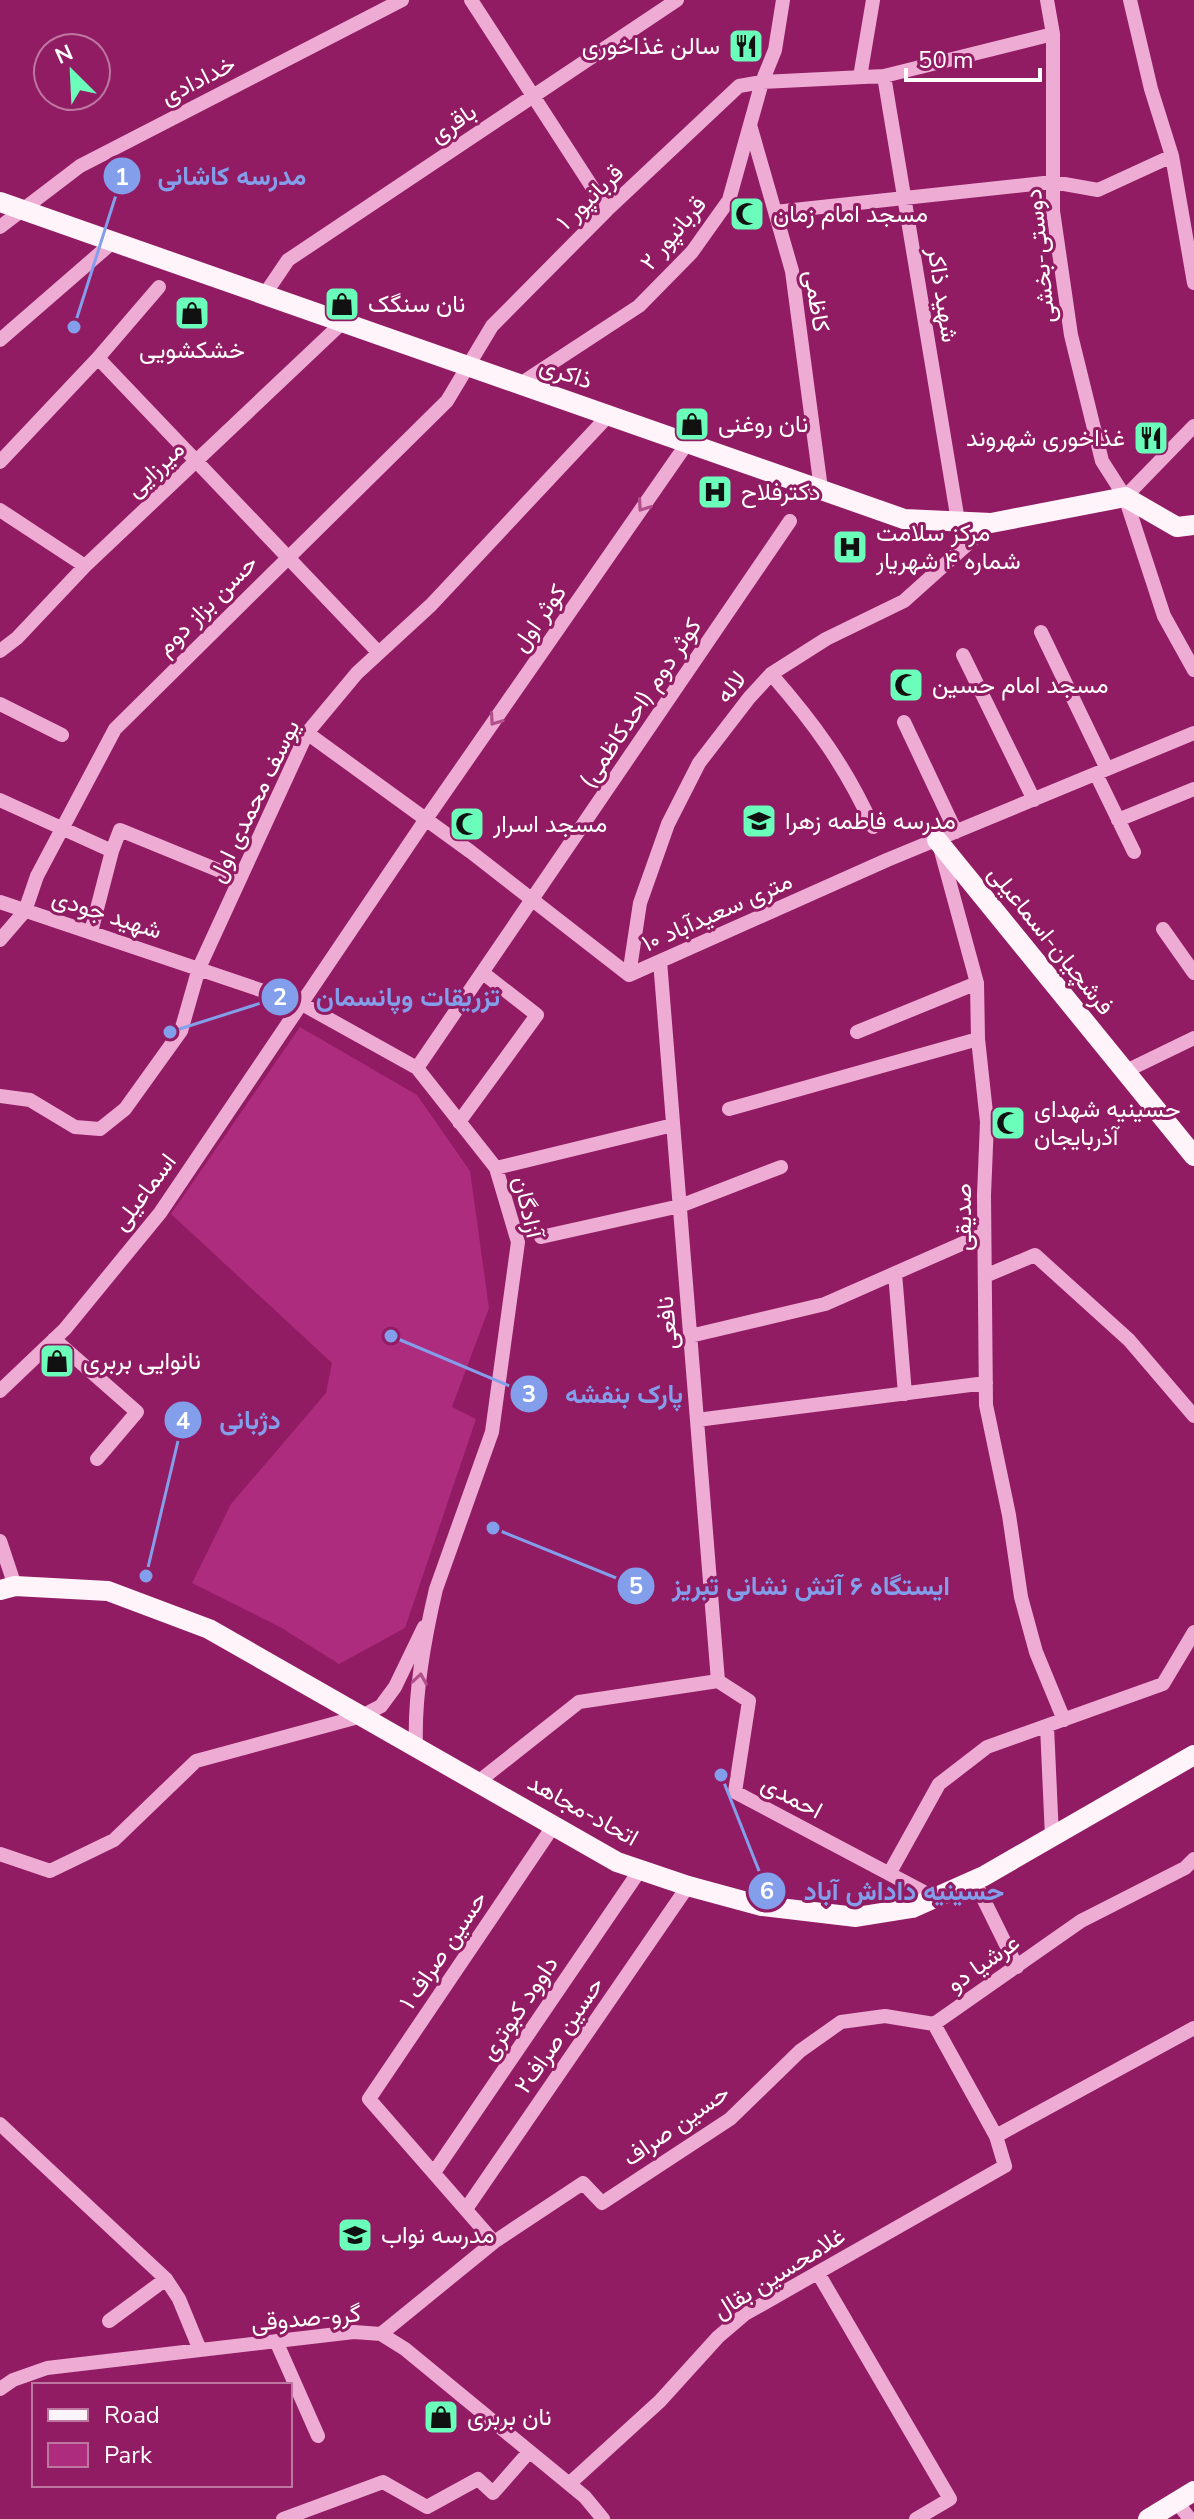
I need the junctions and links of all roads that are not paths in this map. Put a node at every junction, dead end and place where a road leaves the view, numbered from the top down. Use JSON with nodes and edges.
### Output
{"nodes":[{"id":1,"x":402,"y":0,"type":"edge"},
{"id":2,"x":471,"y":0,"type":"edge"},
{"id":3,"x":677,"y":0,"type":"edge"},
{"id":4,"x":783,"y":0,"type":"edge"},
{"id":5,"x":873,"y":0,"type":"edge"},
{"id":6,"x":1047,"y":0,"type":"edge"},
{"id":7,"x":1130,"y":0,"type":"edge"},
{"id":8,"x":1053,"y":34,"type":"junction"},
{"id":9,"x":884,"y":76,"type":"junction"},
{"id":10,"x":860,"y":77,"type":"junction"},
{"id":11,"x":762,"y":82,"type":"junction"},
{"id":12,"x":534,"y":96,"type":"junction"},
{"id":13,"x":749,"y":124,"type":"junction"},
{"id":14,"x":1172,"y":156,"type":"junction"},
{"id":15,"x":1053,"y":182,"type":"junction"},
{"id":16,"x":905,"y":197,"type":"junction"},
{"id":17,"x":0,"y":202,"type":"edge"},
{"id":18,"x":22,"y":209,"type":"junction"},
{"id":19,"x":607,"y":210,"type":"junction"},
{"id":20,"x":775,"y":212,"type":"junction"},
{"id":21,"x":0,"y":227,"type":"edge"},
{"id":22,"x":114,"y":241,"type":"junction"},
{"id":23,"x":1194,"y":283,"type":"edge"},
{"id":24,"x":159,"y":287,"type":"dead end"},
{"id":25,"x":265,"y":294,"type":"junction"},
{"id":26,"x":343,"y":322,"type":"junction"},
{"id":27,"x":0,"y":340,"type":"edge"},
{"id":28,"x":98,"y":358,"type":"junction"},
{"id":29,"x":468,"y":366,"type":"junction"},
{"id":30,"x":520,"y":384,"type":"junction"},
{"id":31,"x":609,"y":415,"type":"junction"},
{"id":32,"x":1194,"y":426,"type":"edge"},
{"id":33,"x":688,"y":442,"type":"junction"},
{"id":34,"x":196,"y":461,"type":"junction"},
{"id":35,"x":0,"y":462,"type":"edge"},
{"id":36,"x":821,"y":489,"type":"junction"},
{"id":37,"x":1125,"y":497,"type":"junction"},
{"id":38,"x":0,"y":510,"type":"edge"},
{"id":39,"x":790,"y":521,"type":"dead end"},
{"id":40,"x":958,"y":521,"type":"junction"},
{"id":41,"x":991,"y":523,"type":"junction"},
{"id":42,"x":1194,"y":525,"type":"edge"},
{"id":43,"x":287,"y":557,"type":"junction"},
{"id":44,"x":85,"y":566,"type":"junction"},
{"id":45,"x":1041,"y":632,"type":"dead end"},
{"id":46,"x":0,"y":651,"type":"edge"},
{"id":47,"x":379,"y":653,"type":"junction"},
{"id":48,"x":963,"y":655,"type":"dead end"},
{"id":49,"x":1194,"y":670,"type":"edge"},
{"id":50,"x":771,"y":674,"type":"junction"},
{"id":51,"x":0,"y":704,"type":"edge"},
{"id":52,"x":904,"y":722,"type":"dead end"},
{"id":53,"x":307,"y":733,"type":"junction"},
{"id":54,"x":1194,"y":733,"type":"edge"},
{"id":55,"x":62,"y":735,"type":"dead end"},
{"id":56,"x":1102,"y":772,"type":"junction"},
{"id":57,"x":1194,"y":789,"type":"edge"},
{"id":58,"x":0,"y":800,"type":"edge"},
{"id":59,"x":1034,"y":800,"type":"junction"},
{"id":60,"x":426,"y":819,"type":"junction"},
{"id":61,"x":1118,"y":820,"type":"junction"},
{"id":62,"x":873,"y":827,"type":"dead end"},
{"id":63,"x":62,"y":828,"type":"junction"},
{"id":64,"x":947,"y":836,"type":"junction"},
{"id":65,"x":112,"y":851,"type":"junction"},
{"id":66,"x":1134,"y":852,"type":"dead end"},
{"id":67,"x":240,"y":879,"type":"junction"},
{"id":68,"x":533,"y":900,"type":"junction"},
{"id":69,"x":0,"y":902,"type":"edge"},
{"id":70,"x":25,"y":911,"type":"junction"},
{"id":71,"x":1163,"y":929,"type":"dead end"},
{"id":72,"x":91,"y":932,"type":"junction"},
{"id":73,"x":0,"y":940,"type":"edge"},
{"id":74,"x":660,"y":961,"type":"junction"},
{"id":75,"x":199,"y":968,"type":"junction"},
{"id":76,"x":483,"y":973,"type":"junction"},
{"id":77,"x":1194,"y":973,"type":"edge"},
{"id":78,"x":629,"y":975,"type":"junction"},
{"id":79,"x":977,"y":983,"type":"junction"},
{"id":80,"x":302,"y":1004,"type":"junction"},
{"id":81,"x":857,"y":1032,"type":"dead end"},
{"id":82,"x":1194,"y":1038,"type":"edge"},
{"id":83,"x":978,"y":1039,"type":"junction"},
{"id":84,"x":417,"y":1068,"type":"junction"},
{"id":85,"x":1124,"y":1072,"type":"junction"},
{"id":86,"x":0,"y":1096,"type":"edge"},
{"id":87,"x":729,"y":1109,"type":"dead end"},
{"id":88,"x":459,"y":1122,"type":"junction"},
{"id":89,"x":673,"y":1125,"type":"junction"},
{"id":90,"x":1193,"y":1152,"type":"edge"},
{"id":91,"x":781,"y":1167,"type":"dead end"},
{"id":92,"x":496,"y":1168,"type":"junction"},
{"id":93,"x":680,"y":1206,"type":"junction"},
{"id":94,"x":984,"y":1234,"type":"junction"},
{"id":95,"x":541,"y":1237,"type":"dead end"},
{"id":96,"x":895,"y":1273,"type":"junction"},
{"id":97,"x":985,"y":1276,"type":"junction"},
{"id":98,"x":690,"y":1336,"type":"junction"},
{"id":99,"x":54,"y":1339,"type":"junction"},
{"id":100,"x":986,"y":1383,"type":"junction"},
{"id":101,"x":0,"y":1391,"type":"edge"},
{"id":102,"x":905,"y":1394,"type":"junction"},
{"id":103,"x":1194,"y":1416,"type":"edge"},
{"id":104,"x":697,"y":1420,"type":"junction"},
{"id":105,"x":97,"y":1459,"type":"dead end"},
{"id":106,"x":0,"y":1541,"type":"edge"},
{"id":107,"x":7,"y":1588,"type":"edge"},
{"id":108,"x":431,"y":1612,"type":"junction"},
{"id":109,"x":1194,"y":1632,"type":"edge"},
{"id":110,"x":718,"y":1681,"type":"junction"},
{"id":111,"x":362,"y":1716,"type":"junction"},
{"id":112,"x":1064,"y":1720,"type":"junction"},
{"id":113,"x":1047,"y":1726,"type":"junction"},
{"id":114,"x":416,"y":1746,"type":"junction"},
{"id":115,"x":1194,"y":1755,"type":"edge"},
{"id":116,"x":478,"y":1782,"type":"junction"},
{"id":117,"x":554,"y":1825,"type":"junction"},
{"id":118,"x":1052,"y":1837,"type":"junction"},
{"id":119,"x":0,"y":1854,"type":"edge"},
{"id":120,"x":1194,"y":1859,"type":"edge"},
{"id":121,"x":640,"y":1870,"type":"junction"},
{"id":122,"x":889,"y":1874,"type":"junction"},
{"id":123,"x":974,"y":1880,"type":"junction"},
{"id":124,"x":688,"y":1886,"type":"junction"},
{"id":125,"x":935,"y":1898,"type":"junction"},
{"id":126,"x":1017,"y":1967,"type":"junction"},
{"id":127,"x":934,"y":2024,"type":"junction"},
{"id":128,"x":1194,"y":2028,"type":"edge"},
{"id":129,"x":0,"y":2124,"type":"edge"},
{"id":130,"x":996,"y":2136,"type":"junction"},
{"id":131,"x":1005,"y":2166,"type":"joint"},
{"id":132,"x":435,"y":2171,"type":"junction"},
{"id":133,"x":466,"y":2209,"type":"junction"},
{"id":134,"x":494,"y":2242,"type":"junction"},
{"id":135,"x":818,"y":2273,"type":"junction"},
{"id":136,"x":166,"y":2279,"type":"junction"},
{"id":137,"x":109,"y":2321,"type":"dead end"},
{"id":138,"x":381,"y":2334,"type":"junction"},
{"id":139,"x":276,"y":2341,"type":"junction"},
{"id":140,"x":200,"y":2350,"type":"junction"},
{"id":141,"x":0,"y":2389,"type":"edge"},
{"id":142,"x":318,"y":2436,"type":"dead end"},
{"id":143,"x":529,"y":2452,"type":"junction"},
{"id":144,"x":569,"y":2484,"type":"junction"},
{"id":145,"x":1185,"y":2496,"type":"edge"},
{"id":146,"x":283,"y":2519,"type":"edge"},
{"id":147,"x":603,"y":2519,"type":"edge"},
{"id":148,"x":916,"y":2519,"type":"edge"},
{"id":149,"x":1148,"y":2519,"type":"edge"},
{"id":150,"x":1190,"y":2519,"type":"edge"}],
"edges":[{"from":1,"to":18,"type":"street","name":"خدادادی"},
{"from":2,"to":12,"type":"street"},
{"from":3,"to":12,"type":"street","name":"باقری"},
{"from":4,"to":11,"type":"street","name":"قربانپور ۲"},
{"from":5,"to":10,"type":"street"},
{"from":6,"to":8,"type":"street","name":"دوستی-بخشی"},
{"from":7,"to":14,"type":"street"},
{"from":8,"to":9,"type":"street"},
{"from":8,"to":15,"type":"street","name":"دوستی-بخشی"},
{"from":9,"to":10,"type":"street"},
{"from":9,"to":16,"type":"street","name":"شهید ذاکر"},
{"from":10,"to":11,"type":"street"},
{"from":11,"to":13,"type":"street","name":"قربانپور ۲"},
{"from":11,"to":19,"type":"street","name":"قربانپور ۱"},
{"from":12,"to":19,"type":"street"},
{"from":12,"to":25,"type":"street","name":"باقری"},
{"from":13,"to":20,"type":"street","name":"کاظمی"},
{"from":13,"to":30,"type":"street","name":"قربانپور ۲"},
{"from":14,"to":15,"type":"street"},
{"from":14,"to":23,"type":"street"},
{"from":15,"to":16,"type":"street"},
{"from":15,"to":37,"type":"street","name":"دوستی-بخشی"},
{"from":16,"to":20,"type":"street"},
{"from":16,"to":40,"type":"street","name":"شهید ذاکر"},
{"from":17,"to":18,"type":"main road","name":"ذاکری"},
{"from":18,"to":21,"type":"street","name":"خدادادی"},
{"from":18,"to":22,"type":"main road","name":"ذاکری"},
{"from":19,"to":29,"type":"street","name":"قربانپور ۱"},
{"from":20,"to":36,"type":"street","name":"کاظمی"},
{"from":22,"to":25,"type":"main road","name":"ذاکری"},
{"from":22,"to":27,"type":"street"},
{"from":24,"to":28,"type":"street"},
{"from":25,"to":26,"type":"main road","name":"ذاکری"},
{"from":26,"to":29,"type":"main road","name":"ذاکری"},
{"from":26,"to":34,"type":"street","name":"میرزایی"},
{"from":28,"to":34,"type":"street"},
{"from":28,"to":35,"type":"street"},
{"from":29,"to":30,"type":"main road","name":"ذاکری"},
{"from":29,"to":43,"type":"street","name":"حسن بزاز دوم"},
{"from":30,"to":31,"type":"main road","name":"ذاکری"},
{"from":31,"to":33,"type":"main road","name":"ذاکری"},
{"from":31,"to":47,"type":"street","name":"یوسف محمدی اول"},
{"from":32,"to":37,"type":"street"},
{"from":33,"to":36,"type":"main road","name":"ذاکری"},
{"from":33,"to":60,"type":"street","name":"کوثر اول","one_way":true},
{"from":34,"to":43,"type":"street"},
{"from":34,"to":44,"type":"street","name":"میرزایی"},
{"from":36,"to":40,"type":"main road","name":"ذاکری"},
{"from":37,"to":41,"type":"main road","name":"ذاکری"},
{"from":37,"to":42,"type":"main road"},
{"from":37,"to":49,"type":"street","name":"دوستی-بخشی"},
{"from":38,"to":44,"type":"street"},
{"from":39,"to":68,"type":"street","name":"کوثر دوم (احدکاظمی)"},
{"from":40,"to":41,"type":"main road","name":"ذاکری"},
{"from":41,"to":50,"type":"street","name":"لاله"},
{"from":43,"to":47,"type":"street"},
{"from":43,"to":63,"type":"street","name":"حسن بزاز دوم"},
{"from":44,"to":46,"type":"street","name":"میرزایی"},
{"from":45,"to":56,"type":"street"},
{"from":47,"to":53,"type":"street","name":"یوسف محمدی اول"},
{"from":48,"to":59,"type":"street"},
{"from":50,"to":62,"type":"street"},
{"from":50,"to":78,"type":"street","name":"لاله"},
{"from":51,"to":55,"type":"street"},
{"from":52,"to":64,"type":"street","name":"صدیقی"},
{"from":53,"to":60,"type":"street","name":"۱۰ متری سعیدآباد"},
{"from":53,"to":67,"type":"street","name":"یوسف محمدی اول"},
{"from":54,"to":56,"type":"street","name":"۱۰ متری سعیدآباد"},
{"from":56,"to":59,"type":"street","name":"۱۰ متری سعیدآباد"},
{"from":56,"to":61,"type":"street"},
{"from":57,"to":61,"type":"street"},
{"from":58,"to":63,"type":"street"},
{"from":59,"to":64,"type":"street","name":"۱۰ متری سعیدآباد"},
{"from":60,"to":68,"type":"street","name":"۱۰ متری سعیدآباد"},
{"from":60,"to":80,"type":"street","name":"کوثر اول"},
{"from":61,"to":66,"type":"street"},
{"from":63,"to":65,"type":"street"},
{"from":63,"to":70,"type":"street","name":"حسن بزاز دوم"},
{"from":64,"to":74,"type":"street","name":"۱۰ متری سعیدآباد"},
{"from":64,"to":79,"type":"street","name":"صدیقی"},
{"from":64,"to":85,"type":"main road","name":"فرشچیان-اسماعیلی"},
{"from":65,"to":67,"type":"street"},
{"from":65,"to":72,"type":"street"},
{"from":67,"to":75,"type":"street","name":"یوسف محمدی اول"},
{"from":68,"to":76,"type":"street","name":"کوثر دوم (احدکاظمی)"},
{"from":68,"to":78,"type":"street","name":"۱۰ متری سعیدآباد"},
{"from":69,"to":70,"type":"street","name":"شهید جودی"},
{"from":70,"to":72,"type":"street","name":"شهید جودی"},
{"from":70,"to":73,"type":"street"},
{"from":71,"to":77,"type":"street"},
{"from":72,"to":75,"type":"street","name":"شهید جودی"},
{"from":74,"to":78,"type":"street","name":"۱۰ متری سعیدآباد"},
{"from":74,"to":89,"type":"street","name":"نافعی"},
{"from":75,"to":80,"type":"street","name":"آزادگان"},
{"from":75,"to":86,"type":"street","name":"یوسف محمدی اول"},
{"from":76,"to":84,"type":"street","name":"کوثر دوم (احدکاظمی)"},
{"from":76,"to":88,"type":"street"},
{"from":79,"to":81,"type":"street"},
{"from":79,"to":83,"type":"street","name":"صدیقی"},
{"from":80,"to":84,"type":"street","name":"آزادگان"},
{"from":80,"to":99,"type":"street","name":"اسماعیلی"},
{"from":82,"to":85,"type":"street"},
{"from":83,"to":87,"type":"street"},
{"from":83,"to":94,"type":"street","name":"صدیقی"},
{"from":84,"to":88,"type":"street","name":"آزادگان"},
{"from":85,"to":90,"type":"main road","name":"فرشچیان-اسماعیلی"},
{"from":88,"to":92,"type":"street","name":"آزادگان"},
{"from":89,"to":92,"type":"street"},
{"from":89,"to":93,"type":"street","name":"نافعی"},
{"from":91,"to":93,"type":"street"},
{"from":92,"to":108,"type":"street","name":"آزادگان"},
{"from":93,"to":95,"type":"street"},
{"from":93,"to":98,"type":"street","name":"نافعی"},
{"from":94,"to":96,"type":"street"},
{"from":94,"to":97,"type":"street","name":"صدیقی"},
{"from":96,"to":98,"type":"street"},
{"from":96,"to":102,"type":"street"},
{"from":97,"to":100,"type":"street","name":"صدیقی"},
{"from":97,"to":103,"type":"street"},
{"from":98,"to":104,"type":"street","name":"نافعی"},
{"from":99,"to":101,"type":"street","name":"اسماعیلی"},
{"from":99,"to":105,"type":"street"},
{"from":100,"to":102,"type":"street"},
{"from":100,"to":112,"type":"street","name":"صدیقی"},
{"from":102,"to":104,"type":"street"},
{"from":104,"to":110,"type":"street","name":"نافعی"},
{"from":106,"to":107,"type":"street"},
{"from":107,"to":111,"type":"main road","name":"اتحاد-مجاهد"},
{"from":108,"to":111,"type":"street"},
{"from":114,"to":108,"type":"street","one_way":true},
{"from":109,"to":112,"type":"street"},
{"from":110,"to":116,"type":"street"},
{"from":110,"to":122,"type":"street","name":"احمدی"},
{"from":111,"to":114,"type":"main road","name":"اتحاد-مجاهد"},
{"from":111,"to":119,"type":"street"},
{"from":112,"to":113,"type":"street"},
{"from":113,"to":118,"type":"street"},
{"from":113,"to":122,"type":"street"},
{"from":114,"to":116,"type":"main road","name":"اتحاد-مجاهد"},
{"from":115,"to":118,"type":"main road","name":"اتحاد-مجاهد"},
{"from":116,"to":117,"type":"main road","name":"اتحاد-مجاهد"},
{"from":117,"to":121,"type":"main road","name":"اتحاد-مجاهد"},
{"from":117,"to":132,"type":"street","name":"حسین صراف ۱"},
{"from":118,"to":123,"type":"main road","name":"اتحاد-مجاهد"},
{"from":120,"to":126,"type":"street","name":"عرشیا دو"},
{"from":121,"to":124,"type":"main road","name":"اتحاد-مجاهد"},
{"from":121,"to":132,"type":"street","name":"داوود کبوتری"},
{"from":122,"to":125,"type":"street","name":"احمدی"},
{"from":123,"to":125,"type":"main road","name":"اتحاد-مجاهد"},
{"from":123,"to":126,"type":"street"},
{"from":124,"to":125,"type":"main road","name":"اتحاد-مجاهد"},
{"from":124,"to":133,"type":"street","name":"حسین صراف۲"},
{"from":126,"to":127,"type":"street","name":"عرشیا دو"},
{"from":127,"to":130,"type":"street","name":"عرشیا دو"},
{"from":127,"to":134,"type":"street","name":"حسین صراف"},
{"from":128,"to":130,"type":"street"},
{"from":129,"to":136,"type":"street"},
{"from":130,"to":131,"type":"street","name":"عرشیا دو"},
{"from":131,"to":135,"type":"street","name":"غلامحسین بقال"},
{"from":132,"to":133,"type":"street"},
{"from":133,"to":134,"type":"street"},
{"from":134,"to":138,"type":"street","name":"حسین صراف"},
{"from":135,"to":144,"type":"street","name":"غلامحسین بقال"},
{"from":135,"to":148,"type":"street"},
{"from":136,"to":137,"type":"street"},
{"from":136,"to":140,"type":"street"},
{"from":138,"to":139,"type":"street","name":"گرو-صدوقی"},
{"from":138,"to":143,"type":"street","name":"گرو-صدوقی"},
{"from":139,"to":140,"type":"street","name":"گرو-صدوقی"},
{"from":139,"to":142,"type":"street"},
{"from":140,"to":141,"type":"street","name":"گرو-صدوقی"},
{"from":143,"to":144,"type":"street","name":"گرو-صدوقی"},
{"from":143,"to":146,"type":"street"},
{"from":144,"to":147,"type":"street","name":"گرو-صدوقی"},
{"from":145,"to":149,"type":"main road"},
{"from":145,"to":150,"type":"street"}]}
